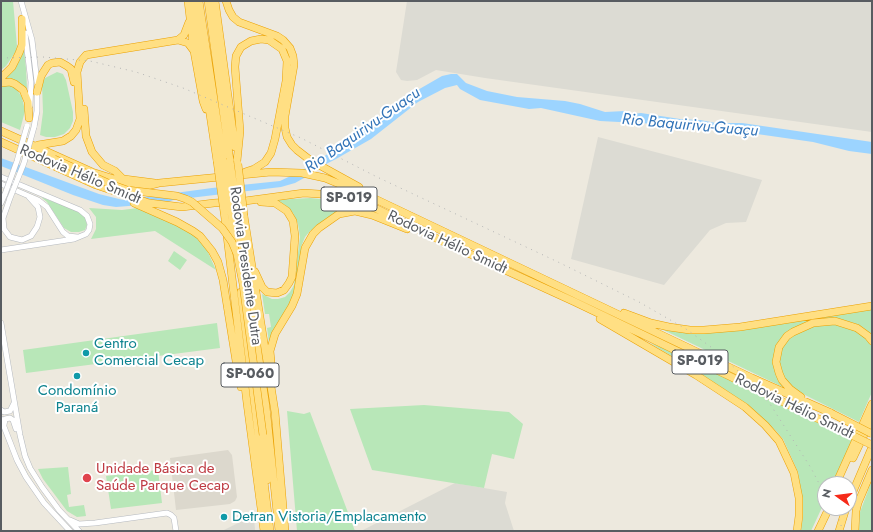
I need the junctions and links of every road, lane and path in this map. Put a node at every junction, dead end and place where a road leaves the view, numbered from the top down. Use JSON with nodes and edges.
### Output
{"nodes":[{"id":1,"x":188,"y":1,"type":"edge"},
{"id":2,"x":193,"y":1,"type":"edge"},
{"id":3,"x":199,"y":1,"type":"edge"},
{"id":4,"x":208,"y":1,"type":"edge"},
{"id":5,"x":215,"y":1,"type":"edge"},
{"id":6,"x":226,"y":1,"type":"edge"},
{"id":7,"x":21,"y":2,"type":"edge"},
{"id":8,"x":190,"y":17,"type":"junction"},
{"id":9,"x":22,"y":19,"type":"junction"},
{"id":10,"x":178,"y":40,"type":"junction"},
{"id":11,"x":109,"y":50,"type":"junction"},
{"id":12,"x":194,"y":51,"type":"junction"},
{"id":13,"x":1,"y":78,"type":"edge"},
{"id":14,"x":1,"y":83,"type":"edge"},
{"id":15,"x":38,"y":92,"type":"junction"},
{"id":16,"x":79,"y":104,"type":"junction"},
{"id":17,"x":29,"y":118,"type":"junction"},
{"id":18,"x":210,"y":118,"type":"junction"},
{"id":19,"x":1,"y":128,"type":"edge"},
{"id":20,"x":1,"y":131,"type":"edge"},
{"id":21,"x":14,"y":137,"type":"junction"},
{"id":22,"x":1,"y":142,"type":"edge"},
{"id":23,"x":38,"y":145,"type":"junction"},
{"id":24,"x":10,"y":146,"type":"junction"},
{"id":25,"x":50,"y":158,"type":"junction"},
{"id":26,"x":229,"y":161,"type":"junction"},
{"id":27,"x":234,"y":175,"type":"junction"},
{"id":28,"x":1,"y":177,"type":"edge"},
{"id":29,"x":123,"y":179,"type":"junction"},
{"id":30,"x":159,"y":183,"type":"junction"},
{"id":31,"x":1,"y":184,"type":"edge"},
{"id":32,"x":94,"y":184,"type":"junction"},
{"id":33,"x":27,"y":195,"type":"junction"},
{"id":34,"x":245,"y":201,"type":"junction"},
{"id":35,"x":1,"y":203,"type":"edge"},
{"id":36,"x":397,"y":209,"type":"junction"},
{"id":37,"x":3,"y":218,"type":"junction"},
{"id":38,"x":235,"y":218,"type":"junction"},
{"id":39,"x":1,"y":224,"type":"edge"},
{"id":40,"x":80,"y":237,"type":"junction"},
{"id":41,"x":444,"y":242,"type":"junction"},
{"id":42,"x":1,"y":250,"type":"edge"},
{"id":43,"x":250,"y":261,"type":"junction"},
{"id":44,"x":576,"y":298,"type":"junction"},
{"id":45,"x":251,"y":306,"type":"junction"},
{"id":46,"x":872,"y":306,"type":"edge"},
{"id":47,"x":1,"y":323,"type":"edge"},
{"id":48,"x":872,"y":341,"type":"edge"},
{"id":49,"x":3,"y":349,"type":"edge"},
{"id":50,"x":272,"y":391,"type":"junction"},
{"id":51,"x":872,"y":398,"type":"edge"},
{"id":52,"x":247,"y":402,"type":"junction"},
{"id":53,"x":809,"y":403,"type":"junction"},
{"id":54,"x":14,"y":404,"type":"junction"},
{"id":55,"x":872,"y":404,"type":"edge"},
{"id":56,"x":1,"y":410,"type":"edge"},
{"id":57,"x":870,"y":415,"type":"edge"},
{"id":58,"x":1,"y":419,"type":"edge"},
{"id":59,"x":4,"y":430,"type":"junction"},
{"id":60,"x":872,"y":434,"type":"edge"},
{"id":61,"x":20,"y":435,"type":"junction"},
{"id":62,"x":278,"y":444,"type":"junction"},
{"id":63,"x":872,"y":446,"type":"edge"},
{"id":64,"x":872,"y":470,"type":"edge"},
{"id":65,"x":840,"y":476,"type":"edge"},
{"id":66,"x":844,"y":476,"type":"edge"},
{"id":67,"x":857,"y":482,"type":"edge"},
{"id":68,"x":266,"y":504,"type":"junction"},
{"id":69,"x":822,"y":516,"type":"edge"},
{"id":70,"x":825,"y":516,"type":"edge"},
{"id":71,"x":844,"y":516,"type":"edge"},
{"id":72,"x":68,"y":519,"type":"junction"},
{"id":73,"x":70,"y":531,"type":"edge"},
{"id":74,"x":79,"y":531,"type":"edge"},
{"id":75,"x":176,"y":531,"type":"edge"},
{"id":76,"x":264,"y":531,"type":"edge"},
{"id":77,"x":270,"y":531,"type":"edge"},
{"id":78,"x":284,"y":531,"type":"edge"},
{"id":79,"x":797,"y":531,"type":"edge"},
{"id":80,"x":817,"y":531,"type":"edge"},
{"id":81,"x":840,"y":531,"type":"edge"},
{"id":82,"x":856,"y":531,"type":"edge"}],
"edges":[{"from":1,"to":8,"type":"highway"},
{"from":2,"to":18,"type":"highway","number":"SP-060"},
{"from":3,"to":26,"type":"highway","name":"Rodovia Presidente Dutra","number":"SP-060"},
{"from":4,"to":26,"type":"highway","name":"Rodovia Presidente Dutra","number":"SP-060"},
{"from":5,"to":26,"type":"highway","name":"Rodovia Presidente Dutra","number":"SP-060"},
{"from":6,"to":36,"type":"highway"},
{"from":7,"to":9,"type":"main road"},
{"from":7,"to":15,"type":"main road"},
{"from":8,"to":10,"type":"highway"},
{"from":8,"to":12,"type":"highway"},
{"from":9,"to":13,"type":"highway"},
{"from":9,"to":17,"type":"main road"},
{"from":10,"to":11,"type":"highway"},
{"from":10,"to":12,"type":"highway"},
{"from":11,"to":16,"type":"highway"},
{"from":11,"to":29,"type":"highway"},
{"from":12,"to":18,"type":"highway"},
{"from":14,"to":17,"type":"highway"},
{"from":15,"to":16,"type":"highway"},
{"from":15,"to":37,"type":"main road","bridge":true},
{"from":16,"to":23,"type":"highway"},
{"from":17,"to":35,"type":"main road","bridge":true},
{"from":18,"to":26,"type":"highway","number":"SP-060"},
{"from":19,"to":23,"type":"highway","name":"Rodovia Hélio Smidt","number":"SP-019"},
{"from":20,"to":21,"type":"highway","name":"Rodovia Hélio Smidt","number":"SP-019"},
{"from":21,"to":25,"type":"highway"},
{"from":21,"to":30,"type":"highway","name":"Rodovia Hélio Smidt","number":"SP-019"},
{"from":22,"to":24,"type":"highway","name":"Rodovia Hélio Smidt","number":"SP-019"},
{"from":23,"to":29,"type":"highway","name":"Rodovia Hélio Smidt","number":"SP-019"},
{"from":24,"to":25,"type":"highway"},
{"from":24,"to":32,"type":"highway","name":"Rodovia Hélio Smidt","number":"SP-019"},
{"from":25,"to":68,"type":"highway","bridge":true},
{"from":26,"to":27,"type":"highway"},
{"from":26,"to":38,"type":"highway","name":"Rodovia Presidente Dutra","number":"SP-060","bridge":true},
{"from":26,"to":38,"type":"highway","name":"Rodovia Presidente Dutra","number":"SP-060","bridge":true},
{"from":27,"to":30,"type":"highway","name":"Rodovia Hélio Smidt","number":"SP-019"},
{"from":27,"to":36,"type":"highway","name":"Rodovia Hélio Smidt","number":"SP-019"},
{"from":28,"to":40,"type":"main road"},
{"from":29,"to":30,"type":"highway","name":"Rodovia Hélio Smidt","number":"SP-019"},
{"from":31,"to":33,"type":"main road"},
{"from":32,"to":34,"type":"highway","name":"Rodovia Hélio Smidt","number":"SP-019"},
{"from":32,"to":52,"type":"highway"},
{"from":33,"to":37,"type":"main road"},
{"from":33,"to":40,"type":"main road"},
{"from":34,"to":41,"type":"highway","name":"Rodovia Hélio Smidt","number":"SP-019"},
{"from":34,"to":43,"type":"highway"},
{"from":36,"to":44,"type":"highway","name":"Rodovia Hélio Smidt","number":"SP-019"},
{"from":37,"to":39,"type":"main road"},
{"from":38,"to":43,"type":"highway","name":"Rodovia Presidente Dutra","number":"SP-060"},
{"from":38,"to":45,"type":"highway","name":"Rodovia Presidente Dutra","number":"SP-060"},
{"from":38,"to":52,"type":"highway","number":"SP-060"},
{"from":38,"to":68,"type":"highway","name":"Rodovia Presidente Dutra","number":"SP-060"},
{"from":40,"to":42,"type":"main road"},
{"from":41,"to":44,"type":"highway","name":"Rodovia Hélio Smidt","number":"SP-019"},
{"from":41,"to":50,"type":"highway"},
{"from":43,"to":50,"type":"highway","name":"Rodovia Presidente Dutra","number":"SP-060"},
{"from":44,"to":46,"type":"highway"},
{"from":44,"to":53,"type":"highway","name":"Rodovia Hélio Smidt","number":"SP-019"},
{"from":44,"to":63,"type":"highway","name":"Rodovia Hélio Smidt","number":"SP-019","bridge":true},
{"from":44,"to":79,"type":"highway"},
{"from":45,"to":62,"type":"highway"},
{"from":45,"to":78,"type":"highway","name":"Rodovia Presidente Dutra","number":"SP-060"},
{"from":47,"to":49,"type":"main road"},
{"from":48,"to":53,"type":"highway"},
{"from":49,"to":54,"type":"main road"},
{"from":50,"to":62,"type":"highway","name":"Rodovia Presidente Dutra","number":"SP-060"},
{"from":51,"to":57,"type":"highway"},
{"from":52,"to":76,"type":"highway","number":"SP-060"},
{"from":53,"to":60,"type":"highway","name":"Rodovia Hélio Smidt","number":"SP-019","bridge":true},
{"from":54,"to":56,"type":"main road"},
{"from":54,"to":61,"type":"main road"},
{"from":55,"to":57,"type":"highway"},
{"from":57,"to":65,"type":"highway"},
{"from":57,"to":66,"type":"highway"},
{"from":58,"to":59,"type":"main road"},
{"from":59,"to":61,"type":"main road"},
{"from":59,"to":73,"type":"main road"},
{"from":61,"to":72,"type":"main road"},
{"from":62,"to":78,"type":"highway","name":"Rodovia Presidente Dutra","number":"SP-060"},
{"from":63,"to":67,"type":"highway"},
{"from":64,"to":82,"type":"highway"},
{"from":68,"to":77,"type":"highway","name":"Rodovia Presidente Dutra","number":"SP-060"},
{"from":69,"to":80,"type":"highway"},
{"from":70,"to":80,"type":"highway"},
{"from":71,"to":81,"type":"highway"},
{"from":72,"to":74,"type":"main road"},
{"from":72,"to":75,"type":"main road"}]}
